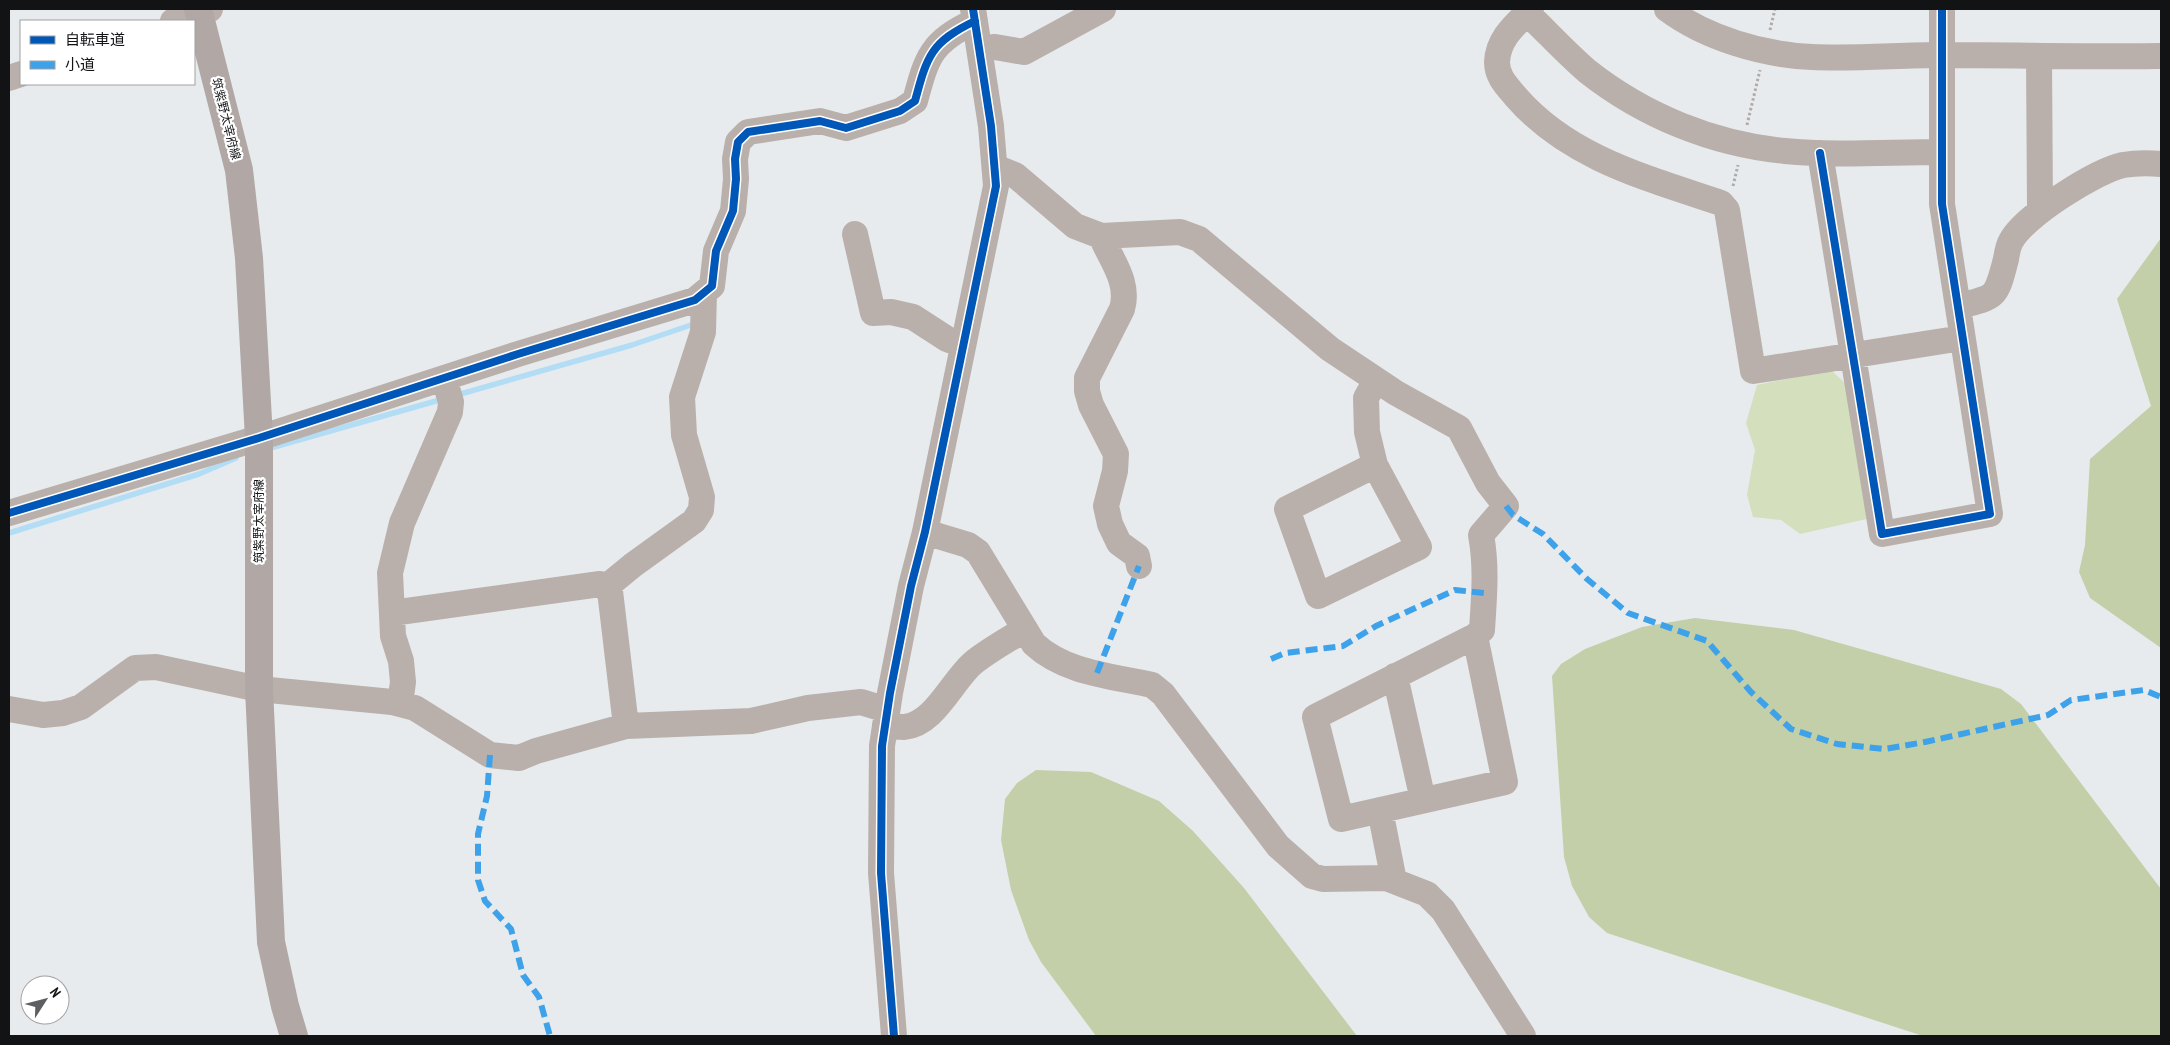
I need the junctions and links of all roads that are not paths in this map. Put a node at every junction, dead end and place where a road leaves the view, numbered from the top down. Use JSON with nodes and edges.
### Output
{"nodes":[{"id":1,"x":1103,"y":9,"type":"edge"},
{"id":2,"x":1667,"y":9,"type":"edge"},
{"id":3,"x":1942,"y":9,"type":"edge"},
{"id":4,"x":202,"y":10,"type":"edge"},
{"id":5,"x":1529,"y":11,"type":"edge"},
{"id":6,"x":974,"y":15,"type":"edge"},
{"id":7,"x":176,"y":20,"type":"edge"},
{"id":8,"x":980,"y":48,"type":"junction"},
{"id":9,"x":1942,"y":55,"type":"junction"},
{"id":10,"x":2161,"y":56,"type":"edge"},
{"id":11,"x":2039,"y":57,"type":"junction"},
{"id":12,"x":1941,"y":152,"type":"junction"},
{"id":13,"x":1820,"y":153,"type":"junction"},
{"id":14,"x":2161,"y":164,"type":"edge"},
{"id":15,"x":995,"y":167,"type":"junction"},
{"id":16,"x":2040,"y":210,"type":"junction"},
{"id":17,"x":855,"y":234,"type":"dead end"},
{"id":18,"x":1101,"y":236,"type":"junction"},
{"id":19,"x":704,"y":293,"type":"junction"},
{"id":20,"x":1958,"y":306,"type":"junction"},
{"id":21,"x":1962,"y":338,"type":"junction"},
{"id":22,"x":963,"y":345,"type":"junction"},
{"id":23,"x":1854,"y":355,"type":"junction"},
{"id":24,"x":444,"y":378,"type":"junction"},
{"id":25,"x":1376,"y":380,"type":"junction"},
{"id":26,"x":259,"y":438,"type":"junction"},
{"id":27,"x":1375,"y":465,"type":"junction"},
{"id":28,"x":9,"y":513,"type":"edge"},
{"id":29,"x":925,"y":532,"type":"junction"},
{"id":30,"x":1139,"y":566,"type":"dead end"},
{"id":31,"x":605,"y":588,"type":"junction"},
{"id":32,"x":392,"y":614,"type":"junction"},
{"id":33,"x":1025,"y":629,"type":"junction"},
{"id":34,"x":1475,"y":636,"type":"junction"},
{"id":35,"x":1396,"y":676,"type":"junction"},
{"id":36,"x":259,"y":689,"type":"junction"},
{"id":37,"x":400,"y":704,"type":"junction"},
{"id":38,"x":9,"y":709,"type":"edge"},
{"id":39,"x":886,"y":718,"type":"junction"},
{"id":40,"x":626,"y":726,"type":"junction"},
{"id":41,"x":1423,"y":800,"type":"junction"},
{"id":42,"x":1380,"y":810,"type":"junction"},
{"id":43,"x":1394,"y":880,"type":"junction"},
{"id":44,"x":294,"y":1036,"type":"edge"},
{"id":45,"x":894,"y":1036,"type":"edge"},
{"id":46,"x":1522,"y":1036,"type":"edge"}],
"edges":[{"from":1,"to":8,"type":"street"},
{"from":2,"to":9,"type":"street"},
{"from":3,"to":9,"type":"street"},
{"from":4,"to":7,"type":"street"},
{"from":4,"to":26,"type":"main road","name":"筑紫野太宰府線"},
{"from":5,"to":13,"type":"street"},
{"from":5,"to":23,"type":"street"},
{"from":6,"to":8,"type":"street"},
{"from":6,"to":19,"type":"street"},
{"from":8,"to":15,"type":"street"},
{"from":9,"to":11,"type":"street"},
{"from":9,"to":12,"type":"street"},
{"from":10,"to":11,"type":"street"},
{"from":11,"to":16,"type":"street"},
{"from":12,"to":13,"type":"street"},
{"from":12,"to":20,"type":"street"},
{"from":13,"to":23,"type":"street"},
{"from":14,"to":16,"type":"street"},
{"from":15,"to":18,"type":"street"},
{"from":15,"to":22,"type":"street"},
{"from":16,"to":20,"type":"street"},
{"from":17,"to":22,"type":"street"},
{"from":18,"to":25,"type":"street"},
{"from":18,"to":30,"type":"street"},
{"from":19,"to":24,"type":"street"},
{"from":19,"to":31,"type":"street"},
{"from":20,"to":21,"type":"street"},
{"from":21,"to":23,"type":"street"},
{"from":21,"to":23,"type":"street"},
{"from":22,"to":29,"type":"street"},
{"from":24,"to":26,"type":"street"},
{"from":24,"to":32,"type":"street"},
{"from":25,"to":27,"type":"street"},
{"from":25,"to":34,"type":"street"},
{"from":26,"to":28,"type":"street"},
{"from":26,"to":36,"type":"main road","name":"筑紫野太宰府線"},
{"from":27,"to":27,"type":"street"},
{"from":29,"to":33,"type":"street"},
{"from":29,"to":39,"type":"street"},
{"from":31,"to":32,"type":"street"},
{"from":31,"to":40,"type":"street"},
{"from":32,"to":37,"type":"street"},
{"from":33,"to":39,"type":"street"},
{"from":33,"to":43,"type":"street"},
{"from":34,"to":35,"type":"street"},
{"from":34,"to":41,"type":"street"},
{"from":35,"to":41,"type":"street"},
{"from":35,"to":42,"type":"street"},
{"from":36,"to":37,"type":"street"},
{"from":36,"to":38,"type":"street"},
{"from":36,"to":44,"type":"main road","name":"筑紫野太宰府線"},
{"from":37,"to":40,"type":"street"},
{"from":39,"to":40,"type":"street"},
{"from":39,"to":45,"type":"street"},
{"from":41,"to":42,"type":"street"},
{"from":42,"to":43,"type":"street"},
{"from":43,"to":46,"type":"street"}]}
